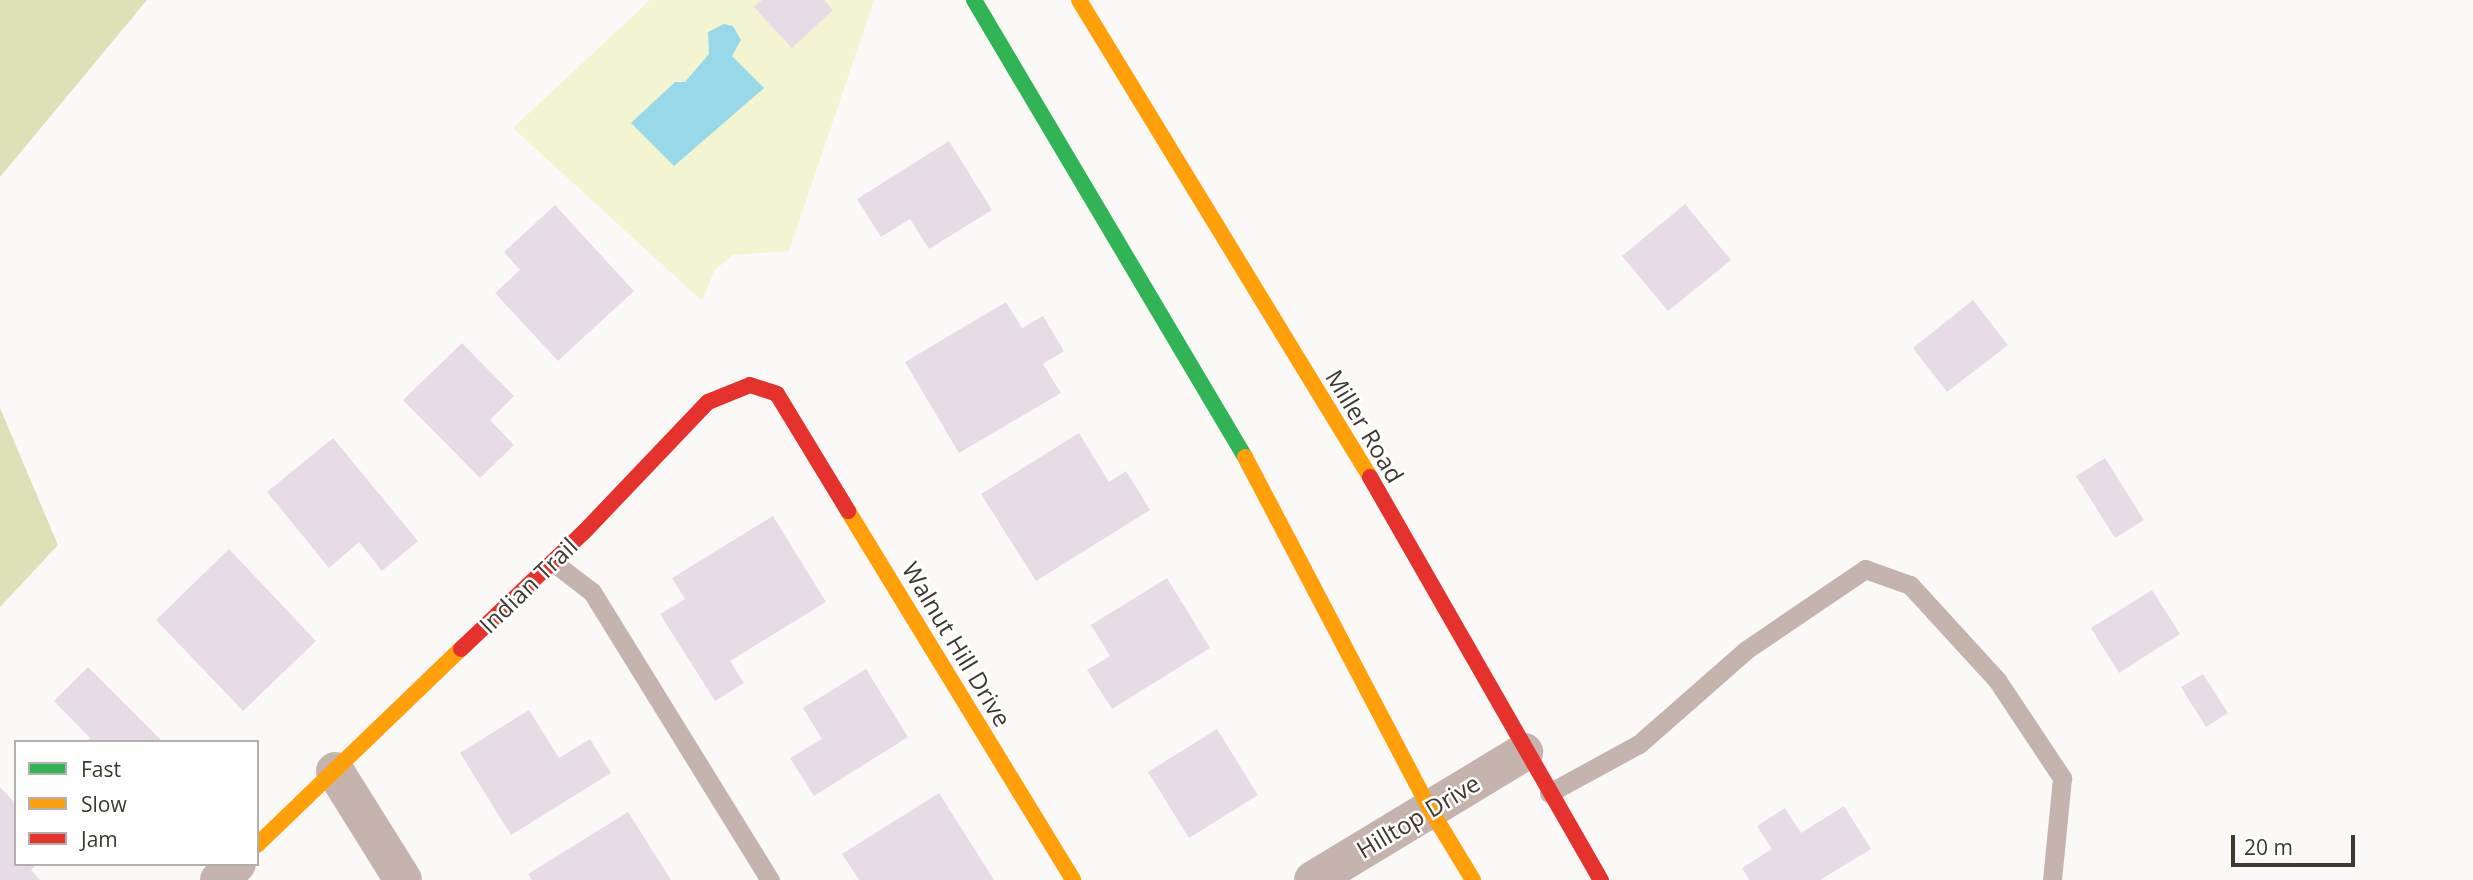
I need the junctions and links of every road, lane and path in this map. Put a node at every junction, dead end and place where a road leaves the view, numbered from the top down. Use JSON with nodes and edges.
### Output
{"nodes":[{"id":1,"x":974,"y":0,"type":"edge"},
{"id":2,"x":1079,"y":0,"type":"edge"},
{"id":3,"x":801,"y":431,"type":"joint"},
{"id":4,"x":553,"y":562,"type":"junction"},
{"id":5,"x":1524,"y":752,"type":"junction"},
{"id":6,"x":335,"y":771,"type":"junction"},
{"id":7,"x":1549,"y":793,"type":"junction"},
{"id":8,"x":1430,"y":809,"type":"junction"},
{"id":9,"x":259,"y":843,"type":"edge"},
{"id":10,"x":235,"y":866,"type":"edge"},
{"id":11,"x":219,"y":880,"type":"edge"},
{"id":12,"x":403,"y":880,"type":"edge"},
{"id":13,"x":770,"y":880,"type":"edge"},
{"id":14,"x":1073,"y":880,"type":"edge"},
{"id":15,"x":1313,"y":880,"type":"edge"},
{"id":16,"x":1473,"y":880,"type":"edge"},
{"id":17,"x":1601,"y":880,"type":"edge"},
{"id":18,"x":2052,"y":880,"type":"edge"}],
"edges":[{"from":1,"to":8,"type":"main road"},
{"from":2,"to":5,"type":"main road","name":"Miller Road"},
{"from":3,"to":4,"type":"main road","name":"Indian Trail"},
{"from":3,"to":14,"type":"main road","name":"Walnut Hill Drive"},
{"from":4,"to":6,"type":"main road","name":"Indian Trail"},
{"from":4,"to":13,"type":"lane"},
{"from":5,"to":7,"type":"main road","name":"Miller Road"},
{"from":5,"to":8,"type":"street","name":"Hilltop Drive"},
{"from":6,"to":9,"type":"main road","name":"Indian Trail"},
{"from":6,"to":12,"type":"street"},
{"from":7,"to":17,"type":"main road","name":"Miller Road"},
{"from":7,"to":18,"type":"lane"},
{"from":8,"to":15,"type":"street","name":"Hilltop Drive"},
{"from":8,"to":16,"type":"main road"},
{"from":10,"to":11,"type":"street"}]}
